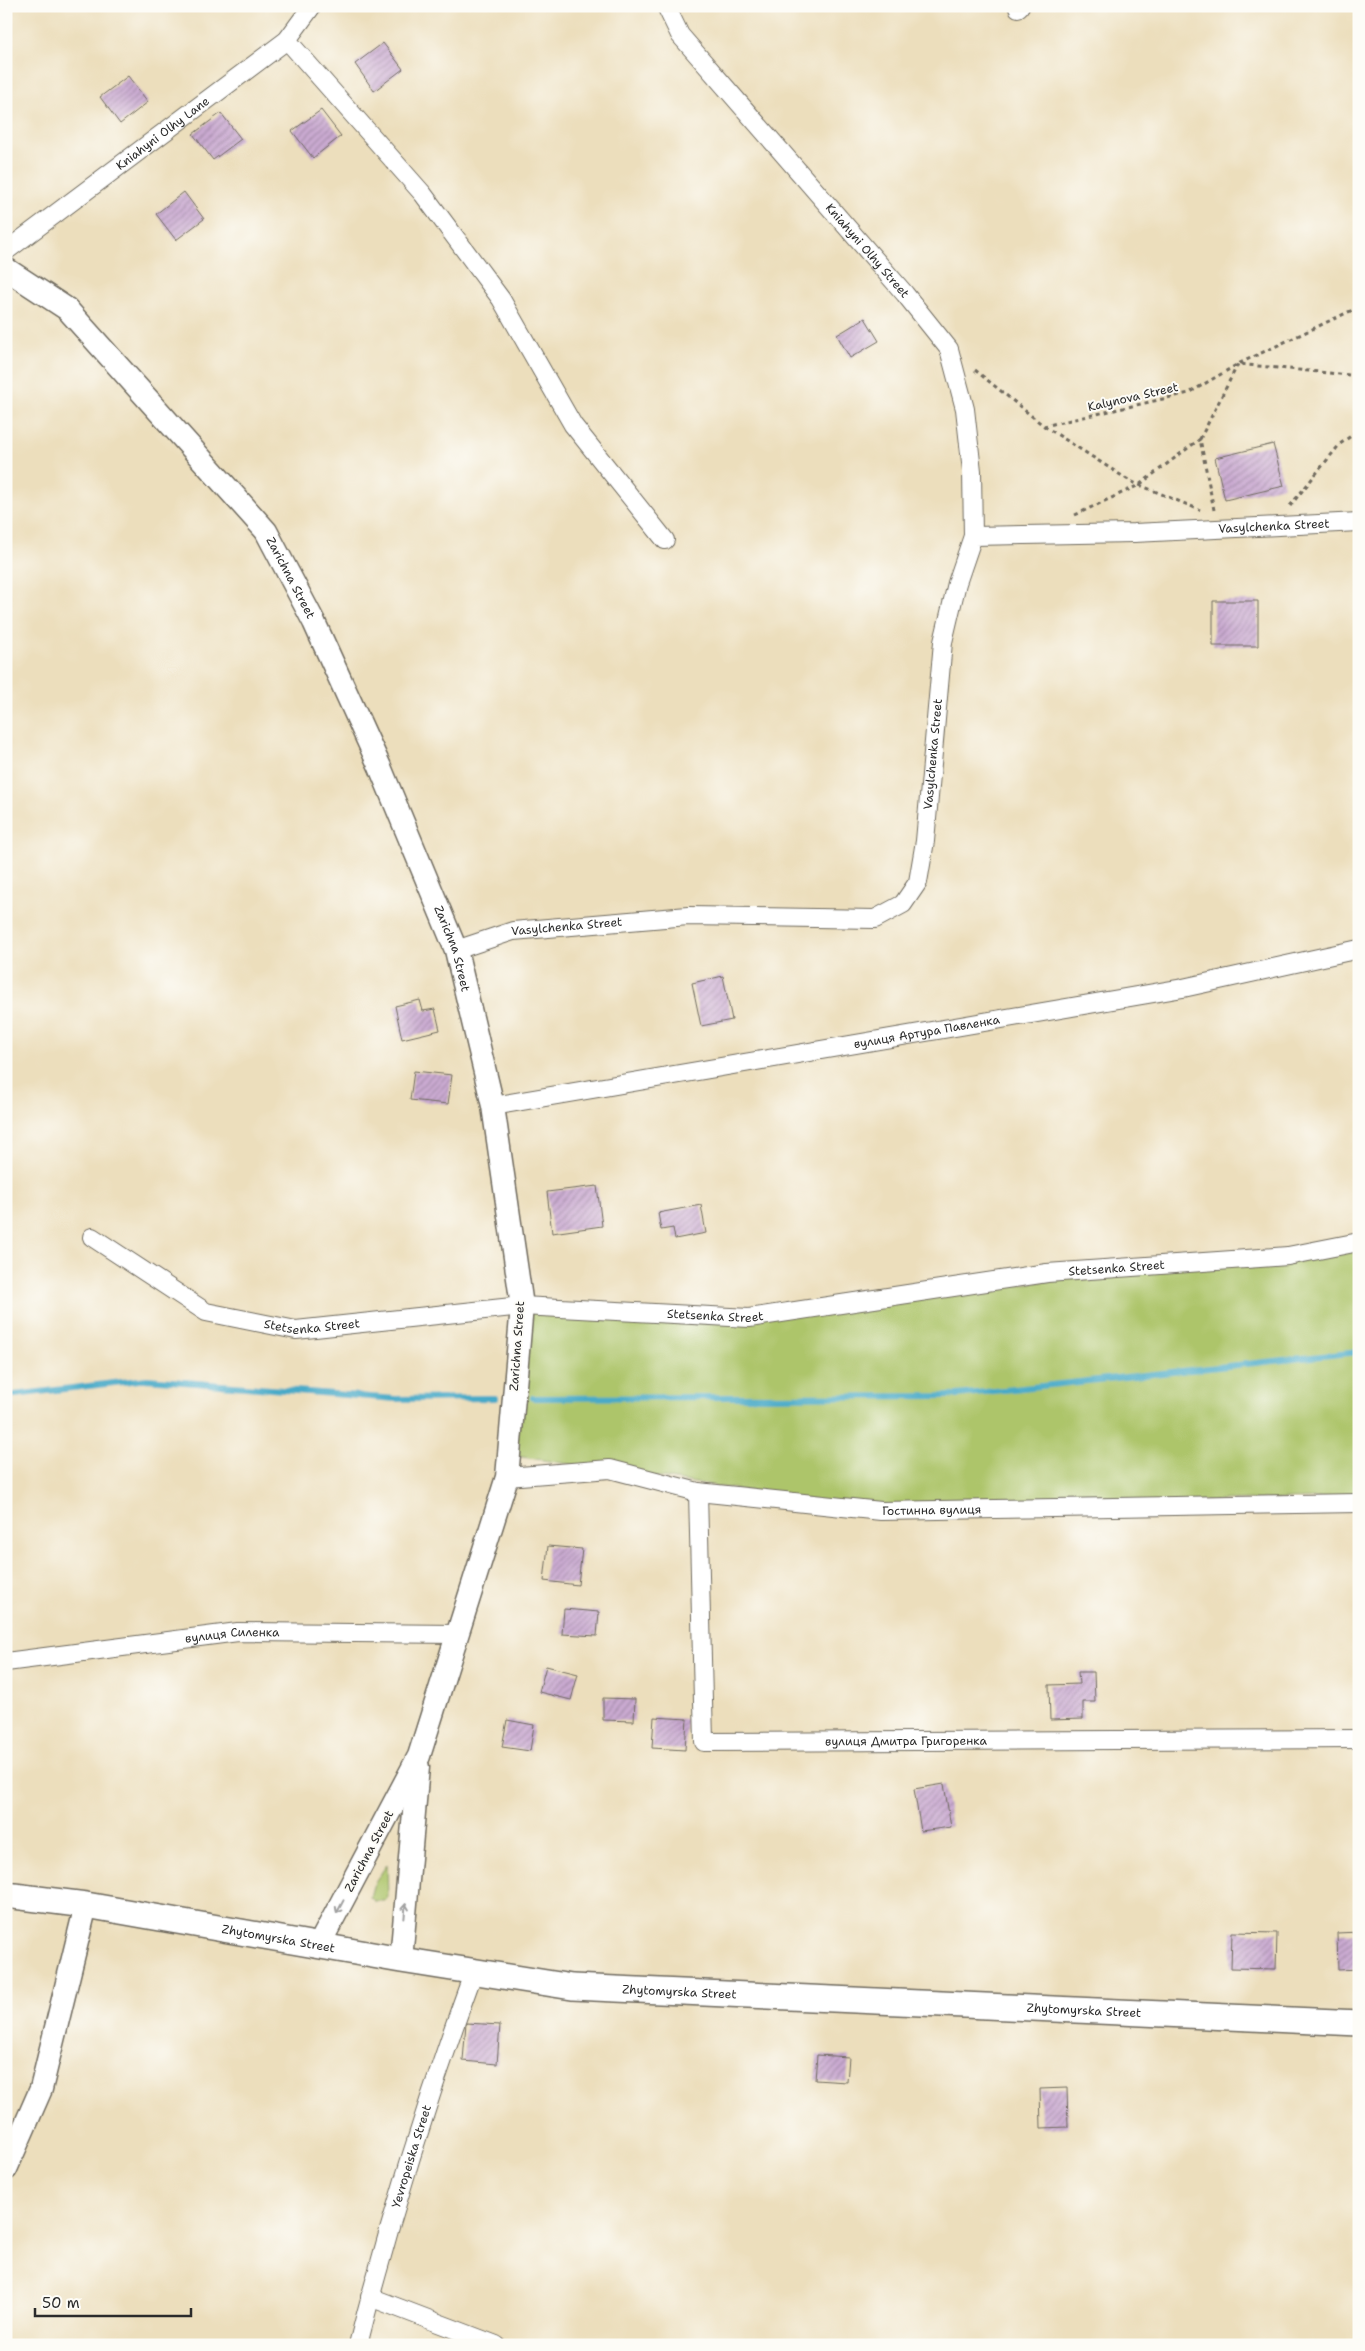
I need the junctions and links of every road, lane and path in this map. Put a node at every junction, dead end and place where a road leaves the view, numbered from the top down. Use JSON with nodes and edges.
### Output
{"nodes":[{"id":1,"x":666,"y":6,"type":"edge"},
{"id":2,"x":305,"y":9,"type":"edge"},
{"id":3,"x":287,"y":40,"type":"junction"},
{"id":4,"x":6,"y":251,"type":"edge"},
{"id":5,"x":6,"y":269,"type":"edge"},
{"id":6,"x":1357,"y":308,"type":"edge"},
{"id":7,"x":1359,"y":313,"type":"edge"},
{"id":8,"x":949,"y":349,"type":"junction"},
{"id":9,"x":1238,"y":364,"type":"junction"},
{"id":10,"x":1359,"y":376,"type":"edge"},
{"id":11,"x":1044,"y":426,"type":"junction"},
{"id":12,"x":1359,"y":430,"type":"edge"},
{"id":13,"x":1200,"y":439,"type":"junction"},
{"id":14,"x":1139,"y":485,"type":"junction"},
{"id":15,"x":1067,"y":518,"type":"dead end"},
{"id":16,"x":1359,"y":522,"type":"edge"},
{"id":17,"x":1274,"y":526,"type":"junction"},
{"id":18,"x":973,"y":536,"type":"junction"},
{"id":19,"x":665,"y":540,"type":"dead end"},
{"id":20,"x":1359,"y":949,"type":"edge"},
{"id":21,"x":456,"y":950,"type":"junction"},
{"id":22,"x":493,"y":1106,"type":"junction"},
{"id":23,"x":92,"y":1237,"type":"dead end"},
{"id":24,"x":1359,"y":1242,"type":"edge"},
{"id":25,"x":522,"y":1306,"type":"junction"},
{"id":26,"x":507,"y":1477,"type":"junction"},
{"id":27,"x":698,"y":1492,"type":"junction"},
{"id":28,"x":1359,"y":1503,"type":"edge"},
{"id":29,"x":459,"y":1634,"type":"junction"},
{"id":30,"x":6,"y":1662,"type":"edge"},
{"id":31,"x":1359,"y":1740,"type":"edge"},
{"id":32,"x":420,"y":1756,"type":"junction"},
{"id":33,"x":6,"y":1895,"type":"edge"},
{"id":34,"x":86,"y":1905,"type":"junction"},
{"id":35,"x":320,"y":1945,"type":"junction"},
{"id":36,"x":400,"y":1960,"type":"junction"},
{"id":37,"x":474,"y":1971,"type":"junction"},
{"id":38,"x":1359,"y":2023,"type":"edge"},
{"id":39,"x":6,"y":2169,"type":"edge"},
{"id":40,"x":370,"y":2296,"type":"junction"},
{"id":41,"x":358,"y":2345,"type":"edge"},
{"id":42,"x":496,"y":2345,"type":"edge"}],
"edges":[{"from":1,"to":8,"type":"street","name":"Kniahyni Olhy Street"},
{"from":2,"to":3,"type":"street","name":"Kniahyni Olhy Lane"},
{"from":3,"to":4,"type":"street","name":"Kniahyni Olhy Lane"},
{"from":3,"to":19,"type":"street"},
{"from":5,"to":21,"type":"street","name":"Zarichna Street"},
{"from":6,"to":7,"type":"path"},
{"from":6,"to":9,"type":"path","name":"Kalynova Street"},
{"from":8,"to":11,"type":"path"},
{"from":8,"to":18,"type":"street","name":"Kniahyni Olhy Street"},
{"from":9,"to":10,"type":"path"},
{"from":9,"to":11,"type":"path","name":"Kalynova Street"},
{"from":9,"to":13,"type":"path"},
{"from":11,"to":14,"type":"path"},
{"from":12,"to":17,"type":"path"},
{"from":13,"to":14,"type":"path"},
{"from":13,"to":14,"type":"path"},
{"from":14,"to":15,"type":"path"},
{"from":16,"to":17,"type":"street","name":"Vasylchenka Street"},
{"from":17,"to":18,"type":"street","name":"Vasylchenka Street"},
{"from":18,"to":21,"type":"street","name":"Vasylchenka Street"},
{"from":20,"to":22,"type":"street","name":"вулиця Артура Павленка"},
{"from":21,"to":22,"type":"street","name":"Zarichna Street"},
{"from":22,"to":25,"type":"street","name":"Zarichna Street"},
{"from":23,"to":25,"type":"street","name":"Stetsenka Street"},
{"from":24,"to":25,"type":"street","name":"Stetsenka Street"},
{"from":25,"to":26,"type":"street","name":"Zarichna Street"},
{"from":26,"to":27,"type":"street","name":"Гостинна вулиця"},
{"from":26,"to":29,"type":"street","name":"Zarichna Street"},
{"from":27,"to":28,"type":"street","name":"Гостинна вулиця"},
{"from":27,"to":31,"type":"street","name":"вулиця Дмитра Григоренка"},
{"from":29,"to":30,"type":"street","name":"вулиця Силенка"},
{"from":29,"to":32,"type":"street","name":"Zarichna Street"},
{"from":32,"to":35,"type":"street","name":"Zarichna Street","one_way":true},
{"from":36,"to":32,"type":"street","name":"Zarichna Street","one_way":true},
{"from":33,"to":34,"type":"main road","name":"Zhytomyrska Street"},
{"from":34,"to":35,"type":"main road","name":"Zhytomyrska Street"},
{"from":34,"to":39,"type":"street"},
{"from":35,"to":36,"type":"main road","name":"Zhytomyrska Street"},
{"from":36,"to":37,"type":"main road","name":"Zhytomyrska Street"},
{"from":37,"to":38,"type":"main road","name":"Zhytomyrska Street"},
{"from":37,"to":40,"type":"street","name":"Yevropeiska Street"},
{"from":40,"to":41,"type":"street","name":"Yevropeiska Street"},
{"from":40,"to":42,"type":"street"}]}
